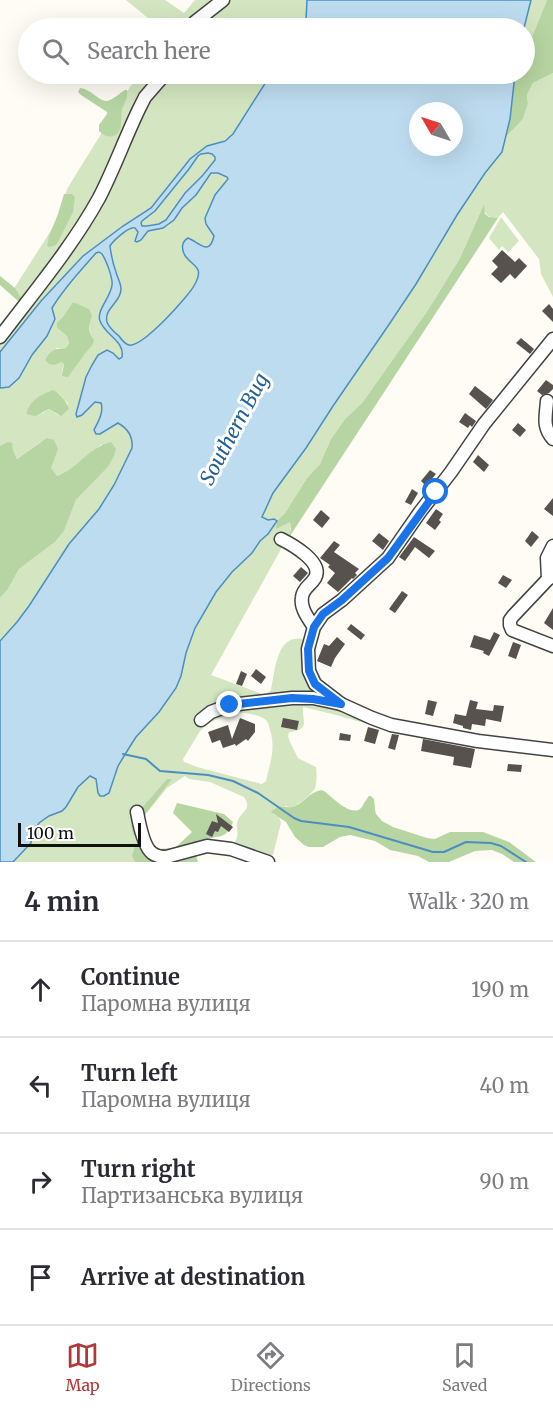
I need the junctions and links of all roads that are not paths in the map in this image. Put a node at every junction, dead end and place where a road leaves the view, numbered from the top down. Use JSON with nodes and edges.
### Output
{"nodes":[{"id":1,"x":223,"y":0,"type":"edge"},
{"id":2,"x":199,"y":18,"type":"edge"},
{"id":3,"x":157,"y":84,"type":"edge"},
{"id":4,"x":0,"y":337,"type":"edge"},
{"id":5,"x":553,"y":339,"type":"edge"},
{"id":6,"x":547,"y":401,"type":"dead end"},
{"id":7,"x":553,"y":439,"type":"edge"},
{"id":8,"x":281,"y":538,"type":"dead end"},
{"id":9,"x":553,"y":546,"type":"edge"},
{"id":10,"x":550,"y":578,"type":"edge"},
{"id":11,"x":314,"y":627,"type":"junction"},
{"id":12,"x":553,"y":646,"type":"edge"},
{"id":13,"x":341,"y":704,"type":"junction"},
{"id":14,"x":201,"y":720,"type":"dead end"},
{"id":15,"x":553,"y":750,"type":"edge"},
{"id":16,"x":137,"y":812,"type":"dead end"},
{"id":17,"x":268,"y":862,"type":"edge"}],
"edges":[{"from":1,"to":2,"type":"street"},
{"from":3,"to":4,"type":"street"},
{"from":5,"to":11,"type":"street"},
{"from":6,"to":7,"type":"street"},
{"from":8,"to":11,"type":"street"},
{"from":9,"to":10,"type":"street"},
{"from":10,"to":12,"type":"street"},
{"from":11,"to":13,"type":"street"},
{"from":13,"to":14,"type":"street"},
{"from":13,"to":15,"type":"street"},
{"from":16,"to":17,"type":"street"}]}
